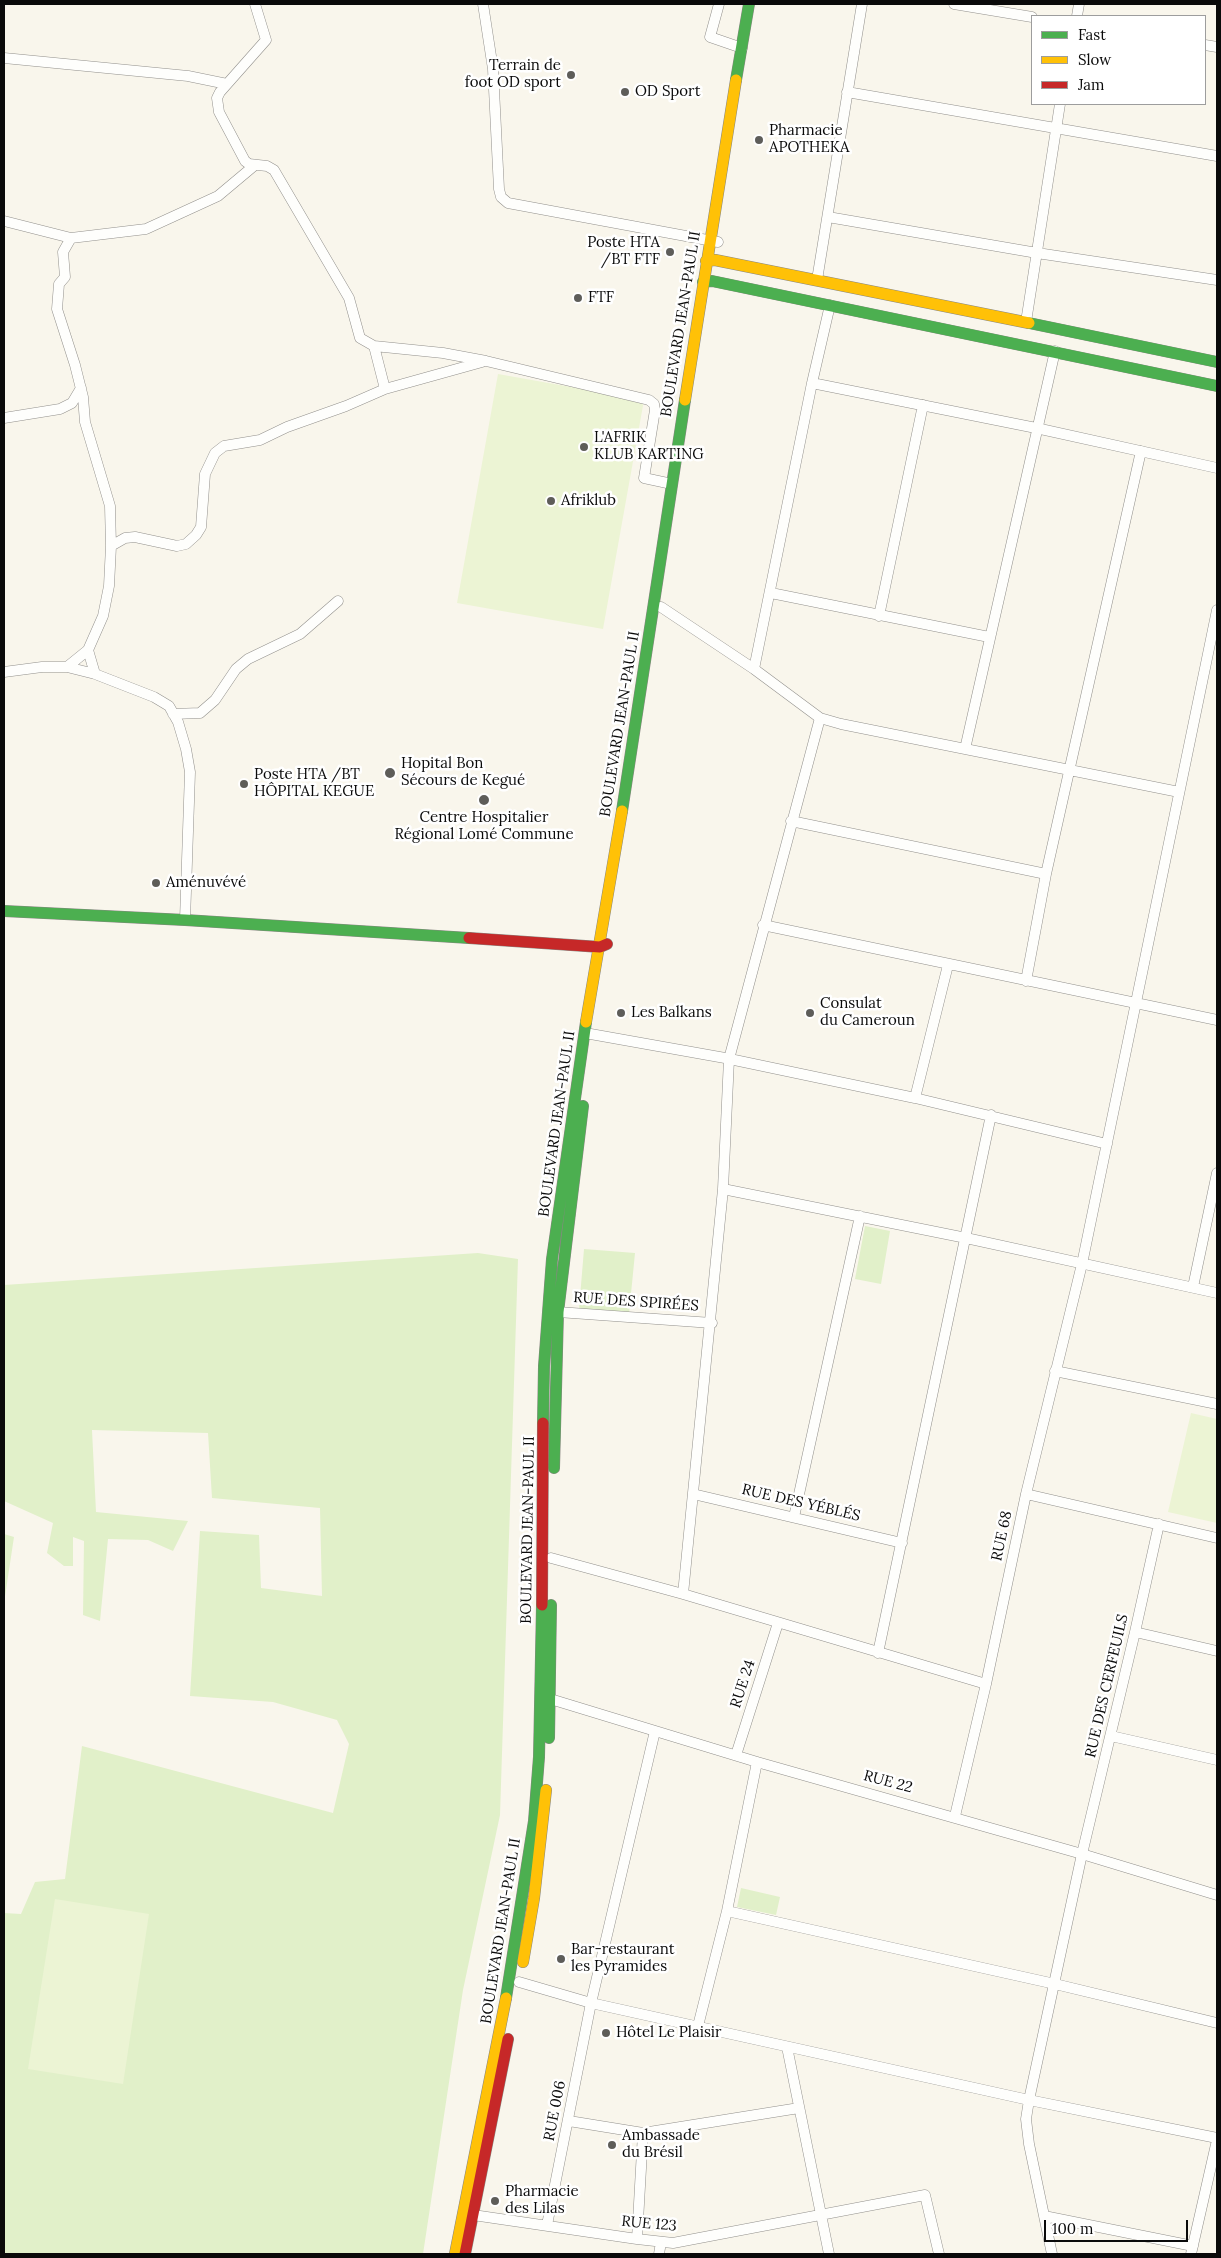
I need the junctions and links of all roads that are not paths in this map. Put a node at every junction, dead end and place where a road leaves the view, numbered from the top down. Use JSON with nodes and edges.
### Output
{"nodes":[{"id":1,"x":255,"y":4,"type":"edge"},
{"id":2,"x":483,"y":4,"type":"edge"},
{"id":3,"x":719,"y":4,"type":"edge"},
{"id":4,"x":749,"y":4,"type":"edge"},
{"id":5,"x":758,"y":4,"type":"edge"},
{"id":6,"x":862,"y":4,"type":"edge"},
{"id":7,"x":954,"y":4,"type":"edge"},
{"id":8,"x":1031,"y":17,"type":"edge"},
{"id":9,"x":742,"y":48,"type":"junction"},
{"id":10,"x":4,"y":58,"type":"edge"},
{"id":11,"x":227,"y":84,"type":"junction"},
{"id":12,"x":847,"y":92,"type":"junction"},
{"id":13,"x":1060,"y":105,"type":"edge"},
{"id":14,"x":1056,"y":128,"type":"junction"},
{"id":15,"x":1217,"y":156,"type":"edge"},
{"id":16,"x":255,"y":165,"type":"junction"},
{"id":17,"x":828,"y":217,"type":"junction"},
{"id":18,"x":4,"y":220,"type":"edge"},
{"id":19,"x":71,"y":238,"type":"junction"},
{"id":20,"x":713,"y":241,"type":"junction"},
{"id":21,"x":1038,"y":253,"type":"junction"},
{"id":22,"x":711,"y":260,"type":"junction"},
{"id":23,"x":817,"y":280,"type":"junction"},
{"id":24,"x":1217,"y":280,"type":"edge"},
{"id":25,"x":708,"y":282,"type":"junction"},
{"id":26,"x":830,"y":305,"type":"junction"},
{"id":27,"x":1026,"y":322,"type":"junction"},
{"id":28,"x":374,"y":346,"type":"junction"},
{"id":29,"x":1054,"y":351,"type":"junction"},
{"id":30,"x":486,"y":361,"type":"junction"},
{"id":31,"x":1217,"y":362,"type":"edge"},
{"id":32,"x":812,"y":383,"type":"junction"},
{"id":33,"x":1217,"y":386,"type":"edge"},
{"id":34,"x":81,"y":388,"type":"junction"},
{"id":35,"x":384,"y":389,"type":"junction"},
{"id":36,"x":923,"y":405,"type":"junction"},
{"id":37,"x":4,"y":418,"type":"edge"},
{"id":38,"x":1036,"y":428,"type":"junction"},
{"id":39,"x":1141,"y":451,"type":"junction"},
{"id":40,"x":1217,"y":468,"type":"edge"},
{"id":41,"x":672,"y":484,"type":"junction"},
{"id":42,"x":111,"y":546,"type":"junction"},
{"id":43,"x":771,"y":593,"type":"junction"},
{"id":44,"x":338,"y":601,"type":"dead end"},
{"id":45,"x":661,"y":607,"type":"junction"},
{"id":46,"x":1217,"y":610,"type":"edge"},
{"id":47,"x":879,"y":616,"type":"junction"},
{"id":48,"x":989,"y":638,"type":"junction"},
{"id":49,"x":1214,"y":647,"type":"edge"},
{"id":50,"x":88,"y":650,"type":"junction"},
{"id":51,"x":67,"y":667,"type":"junction"},
{"id":52,"x":754,"y":669,"type":"junction"},
{"id":53,"x":4,"y":672,"type":"edge"},
{"id":54,"x":95,"y":674,"type":"junction"},
{"id":55,"x":174,"y":714,"type":"junction"},
{"id":56,"x":820,"y":718,"type":"junction"},
{"id":57,"x":965,"y":748,"type":"junction"},
{"id":58,"x":1070,"y":769,"type":"junction"},
{"id":59,"x":1179,"y":792,"type":"junction"},
{"id":60,"x":791,"y":821,"type":"junction"},
{"id":61,"x":1046,"y":874,"type":"junction"},
{"id":62,"x":4,"y":912,"type":"edge"},
{"id":63,"x":184,"y":920,"type":"junction"},
{"id":64,"x":763,"y":925,"type":"junction"},
{"id":65,"x":604,"y":945,"type":"junction"},
{"id":66,"x":948,"y":965,"type":"junction"},
{"id":67,"x":1026,"y":981,"type":"junction"},
{"id":68,"x":1134,"y":1004,"type":"junction"},
{"id":69,"x":1217,"y":1020,"type":"edge"},
{"id":70,"x":589,"y":1033,"type":"junction"},
{"id":71,"x":729,"y":1059,"type":"junction"},
{"id":72,"x":915,"y":1098,"type":"junction"},
{"id":73,"x":992,"y":1115,"type":"junction"},
{"id":74,"x":1107,"y":1144,"type":"junction"},
{"id":75,"x":1217,"y":1179,"type":"edge"},
{"id":76,"x":723,"y":1189,"type":"junction"},
{"id":77,"x":860,"y":1216,"type":"junction"},
{"id":78,"x":966,"y":1238,"type":"junction"},
{"id":79,"x":1082,"y":1264,"type":"junction"},
{"id":80,"x":1193,"y":1287,"type":"junction"},
{"id":81,"x":1217,"y":1293,"type":"edge"},
{"id":82,"x":558,"y":1312,"type":"junction"},
{"id":83,"x":712,"y":1323,"type":"junction"},
{"id":84,"x":1055,"y":1371,"type":"junction"},
{"id":85,"x":1217,"y":1404,"type":"edge"},
{"id":86,"x":693,"y":1494,"type":"junction"},
{"id":87,"x":1026,"y":1494,"type":"junction"},
{"id":88,"x":794,"y":1517,"type":"junction"},
{"id":89,"x":1159,"y":1524,"type":"junction"},
{"id":90,"x":1217,"y":1538,"type":"edge"},
{"id":91,"x":902,"y":1543,"type":"junction"},
{"id":92,"x":551,"y":1558,"type":"junction"},
{"id":93,"x":684,"y":1594,"type":"junction"},
{"id":94,"x":778,"y":1623,"type":"junction"},
{"id":95,"x":1135,"y":1632,"type":"junction"},
{"id":96,"x":1217,"y":1652,"type":"edge"},
{"id":97,"x":878,"y":1653,"type":"junction"},
{"id":98,"x":986,"y":1684,"type":"junction"},
{"id":99,"x":546,"y":1698,"type":"junction"},
{"id":100,"x":654,"y":1731,"type":"junction"},
{"id":101,"x":1111,"y":1736,"type":"junction"},
{"id":102,"x":736,"y":1755,"type":"junction"},
{"id":103,"x":1217,"y":1760,"type":"edge"},
{"id":104,"x":758,"y":1762,"type":"junction"},
{"id":105,"x":955,"y":1816,"type":"junction"},
{"id":106,"x":1082,"y":1854,"type":"junction"},
{"id":107,"x":1217,"y":1895,"type":"edge"},
{"id":108,"x":727,"y":1911,"type":"junction"},
{"id":109,"x":519,"y":1982,"type":"junction"},
{"id":110,"x":1055,"y":1984,"type":"junction"},
{"id":111,"x":590,"y":2003,"type":"junction"},
{"id":112,"x":1217,"y":2023,"type":"edge"},
{"id":113,"x":698,"y":2026,"type":"junction"},
{"id":114,"x":787,"y":2047,"type":"junction"},
{"id":115,"x":1029,"y":2100,"type":"junction"},
{"id":116,"x":799,"y":2108,"type":"junction"},
{"id":117,"x":569,"y":2121,"type":"junction"},
{"id":118,"x":643,"y":2133,"type":"junction"},
{"id":119,"x":1217,"y":2139,"type":"edge"},
{"id":120,"x":473,"y":2215,"type":"junction"},
{"id":121,"x":820,"y":2215,"type":"junction"},
{"id":122,"x":1044,"y":2216,"type":"junction"},
{"id":123,"x":547,"y":2226,"type":"junction"},
{"id":124,"x":637,"y":2239,"type":"junction"},
{"id":125,"x":661,"y":2242,"type":"junction"},
{"id":126,"x":1192,"y":2250,"type":"edge"},
{"id":127,"x":455,"y":2254,"type":"edge"},
{"id":128,"x":466,"y":2254,"type":"edge"},
{"id":129,"x":659,"y":2254,"type":"edge"},
{"id":130,"x":828,"y":2254,"type":"edge"},
{"id":131,"x":939,"y":2254,"type":"edge"},
{"id":132,"x":1052,"y":2254,"type":"edge"}],
"edges":[{"from":1,"to":11,"type":"street"},
{"from":2,"to":20,"type":"street"},
{"from":3,"to":9,"type":"street"},
{"from":4,"to":9,"type":"main road","name":"BOULEVARD JEAN-PAUL II"},
{"from":5,"to":20,"type":"main road","name":"BOULEVARD JEAN-PAUL II"},
{"from":6,"to":12,"type":"street"},
{"from":7,"to":8,"type":"street"},
{"from":9,"to":20,"type":"main road","name":"BOULEVARD JEAN-PAUL II"},
{"from":10,"to":11,"type":"street"},
{"from":11,"to":16,"type":"street"},
{"from":12,"to":14,"type":"street"},
{"from":12,"to":17,"type":"street"},
{"from":13,"to":14,"type":"street"},
{"from":14,"to":15,"type":"street"},
{"from":14,"to":21,"type":"street"},
{"from":16,"to":19,"type":"street"},
{"from":16,"to":28,"type":"street"},
{"from":17,"to":21,"type":"street"},
{"from":17,"to":23,"type":"street"},
{"from":18,"to":19,"type":"street"},
{"from":19,"to":34,"type":"street"},
{"from":20,"to":22,"type":"main road","name":"BOULEVARD JEAN-PAUL II"},
{"from":21,"to":24,"type":"street"},
{"from":21,"to":27,"type":"street"},
{"from":22,"to":23,"type":"main road"},
{"from":22,"to":25,"type":"main road","name":"BOULEVARD JEAN-PAUL II"},
{"from":23,"to":27,"type":"main road"},
{"from":25,"to":26,"type":"main road"},
{"from":25,"to":41,"type":"main road","name":"BOULEVARD JEAN-PAUL II"},
{"from":25,"to":45,"type":"main road","name":"BOULEVARD JEAN-PAUL II"},
{"from":26,"to":29,"type":"main road"},
{"from":26,"to":32,"type":"street"},
{"from":27,"to":31,"type":"main road"},
{"from":28,"to":30,"type":"street"},
{"from":28,"to":35,"type":"street"},
{"from":29,"to":33,"type":"main road"},
{"from":29,"to":38,"type":"street"},
{"from":30,"to":35,"type":"street"},
{"from":30,"to":41,"type":"street"},
{"from":32,"to":36,"type":"street"},
{"from":32,"to":43,"type":"street"},
{"from":34,"to":37,"type":"street"},
{"from":34,"to":42,"type":"street"},
{"from":35,"to":42,"type":"street"},
{"from":36,"to":38,"type":"street"},
{"from":36,"to":47,"type":"street"},
{"from":38,"to":39,"type":"street"},
{"from":38,"to":48,"type":"street"},
{"from":39,"to":40,"type":"street"},
{"from":39,"to":58,"type":"street"},
{"from":41,"to":65,"type":"main road","name":"BOULEVARD JEAN-PAUL II"},
{"from":42,"to":50,"type":"street"},
{"from":43,"to":47,"type":"street"},
{"from":43,"to":52,"type":"street"},
{"from":44,"to":55,"type":"street"},
{"from":45,"to":52,"type":"street"},
{"from":45,"to":65,"type":"main road","name":"BOULEVARD JEAN-PAUL II"},
{"from":46,"to":49,"type":"street","name":"RUE 68"},
{"from":47,"to":48,"type":"street"},
{"from":48,"to":57,"type":"street"},
{"from":49,"to":59,"type":"street","name":"RUE 68"},
{"from":50,"to":51,"type":"street"},
{"from":50,"to":54,"type":"street"},
{"from":51,"to":53,"type":"street"},
{"from":51,"to":54,"type":"street"},
{"from":52,"to":56,"type":"street"},
{"from":54,"to":55,"type":"street"},
{"from":55,"to":63,"type":"street"},
{"from":56,"to":57,"type":"street"},
{"from":56,"to":60,"type":"street"},
{"from":57,"to":58,"type":"street"},
{"from":58,"to":59,"type":"street"},
{"from":58,"to":61,"type":"street"},
{"from":59,"to":68,"type":"street","name":"RUE 68"},
{"from":60,"to":61,"type":"street"},
{"from":60,"to":64,"type":"street"},
{"from":61,"to":67,"type":"street"},
{"from":62,"to":63,"type":"main road"},
{"from":63,"to":65,"type":"main road"},
{"from":64,"to":66,"type":"street"},
{"from":64,"to":71,"type":"street"},
{"from":65,"to":70,"type":"main road","name":"BOULEVARD JEAN-PAUL II"},
{"from":66,"to":67,"type":"street"},
{"from":66,"to":72,"type":"street"},
{"from":67,"to":68,"type":"street"},
{"from":68,"to":69,"type":"street"},
{"from":68,"to":74,"type":"street","name":"RUE 68"},
{"from":70,"to":71,"type":"street"},
{"from":70,"to":82,"type":"main road","name":"BOULEVARD JEAN-PAUL II"},
{"from":70,"to":99,"type":"main road","name":"BOULEVARD JEAN-PAUL II"},
{"from":71,"to":72,"type":"street"},
{"from":71,"to":76,"type":"street"},
{"from":72,"to":73,"type":"street"},
{"from":73,"to":74,"type":"street"},
{"from":73,"to":78,"type":"street"},
{"from":74,"to":79,"type":"street","name":"RUE 68"},
{"from":75,"to":80,"type":"street"},
{"from":76,"to":77,"type":"street"},
{"from":76,"to":83,"type":"street"},
{"from":77,"to":78,"type":"street"},
{"from":77,"to":88,"type":"street"},
{"from":78,"to":79,"type":"street"},
{"from":78,"to":91,"type":"street"},
{"from":79,"to":80,"type":"street"},
{"from":79,"to":84,"type":"street","name":"RUE 68"},
{"from":80,"to":81,"type":"street"},
{"from":82,"to":83,"type":"street","name":"RUE DES SPIRÉES"},
{"from":82,"to":92,"type":"main road","name":"BOULEVARD JEAN-PAUL II"},
{"from":83,"to":86,"type":"street"},
{"from":84,"to":85,"type":"street"},
{"from":84,"to":87,"type":"street","name":"RUE 68"},
{"from":86,"to":88,"type":"street","name":"RUE DES YÉBLÉS"},
{"from":86,"to":93,"type":"street"},
{"from":87,"to":89,"type":"street"},
{"from":87,"to":98,"type":"street","name":"RUE 68"},
{"from":88,"to":91,"type":"street","name":"RUE DES YÉBLÉS"},
{"from":89,"to":90,"type":"street"},
{"from":89,"to":95,"type":"street","name":"RUE DES CERFEUILS"},
{"from":91,"to":97,"type":"street"},
{"from":92,"to":93,"type":"street"},
{"from":92,"to":99,"type":"main road","name":"BOULEVARD JEAN-PAUL II"},
{"from":93,"to":94,"type":"street"},
{"from":94,"to":97,"type":"street"},
{"from":94,"to":102,"type":"street","name":"RUE 24"},
{"from":95,"to":96,"type":"street"},
{"from":95,"to":101,"type":"street","name":"RUE DES CERFEUILS"},
{"from":97,"to":98,"type":"street"},
{"from":98,"to":105,"type":"street","name":"RUE 68"},
{"from":99,"to":100,"type":"street","name":"RUE 22"},
{"from":99,"to":109,"type":"main road","name":"BOULEVARD JEAN-PAUL II"},
{"from":99,"to":127,"type":"main road","name":"BOULEVARD JEAN-PAUL II"},
{"from":100,"to":102,"type":"street","name":"RUE 22"},
{"from":100,"to":111,"type":"street","name":"RUE 006"},
{"from":101,"to":103,"type":"street"},
{"from":101,"to":106,"type":"street","name":"RUE DES CERFEUILS"},
{"from":102,"to":104,"type":"street","name":"RUE 22"},
{"from":104,"to":105,"type":"street","name":"RUE 22"},
{"from":104,"to":108,"type":"street"},
{"from":105,"to":106,"type":"street","name":"RUE 22"},
{"from":106,"to":107,"type":"street","name":"RUE 22"},
{"from":106,"to":110,"type":"street","name":"RUE DES CERFEUILS"},
{"from":108,"to":110,"type":"street"},
{"from":108,"to":113,"type":"street"},
{"from":109,"to":111,"type":"street"},
{"from":109,"to":120,"type":"main road","name":"BOULEVARD JEAN-PAUL II"},
{"from":110,"to":112,"type":"street"},
{"from":110,"to":115,"type":"street","name":"RUE DES CERFEUILS"},
{"from":111,"to":113,"type":"street"},
{"from":111,"to":117,"type":"street","name":"RUE 006"},
{"from":113,"to":114,"type":"street"},
{"from":114,"to":115,"type":"street"},
{"from":114,"to":116,"type":"street"},
{"from":115,"to":119,"type":"street"},
{"from":115,"to":122,"type":"street","name":"RUE DES CERFEUILS"},
{"from":116,"to":118,"type":"street"},
{"from":116,"to":121,"type":"street"},
{"from":117,"to":118,"type":"street"},
{"from":117,"to":123,"type":"street","name":"RUE 006"},
{"from":118,"to":124,"type":"street"},
{"from":119,"to":126,"type":"street"},
{"from":120,"to":123,"type":"street","name":"RUE 123"},
{"from":120,"to":128,"type":"main road","name":"BOULEVARD JEAN-PAUL II"},
{"from":121,"to":125,"type":"street","name":"RUE 123"},
{"from":121,"to":130,"type":"street"},
{"from":121,"to":131,"type":"street","name":"RUE 123"},
{"from":122,"to":126,"type":"street"},
{"from":122,"to":132,"type":"street","name":"RUE DES CERFEUILS"},
{"from":123,"to":124,"type":"street","name":"RUE 123"},
{"from":124,"to":125,"type":"street","name":"RUE 123"},
{"from":125,"to":129,"type":"street"}]}
